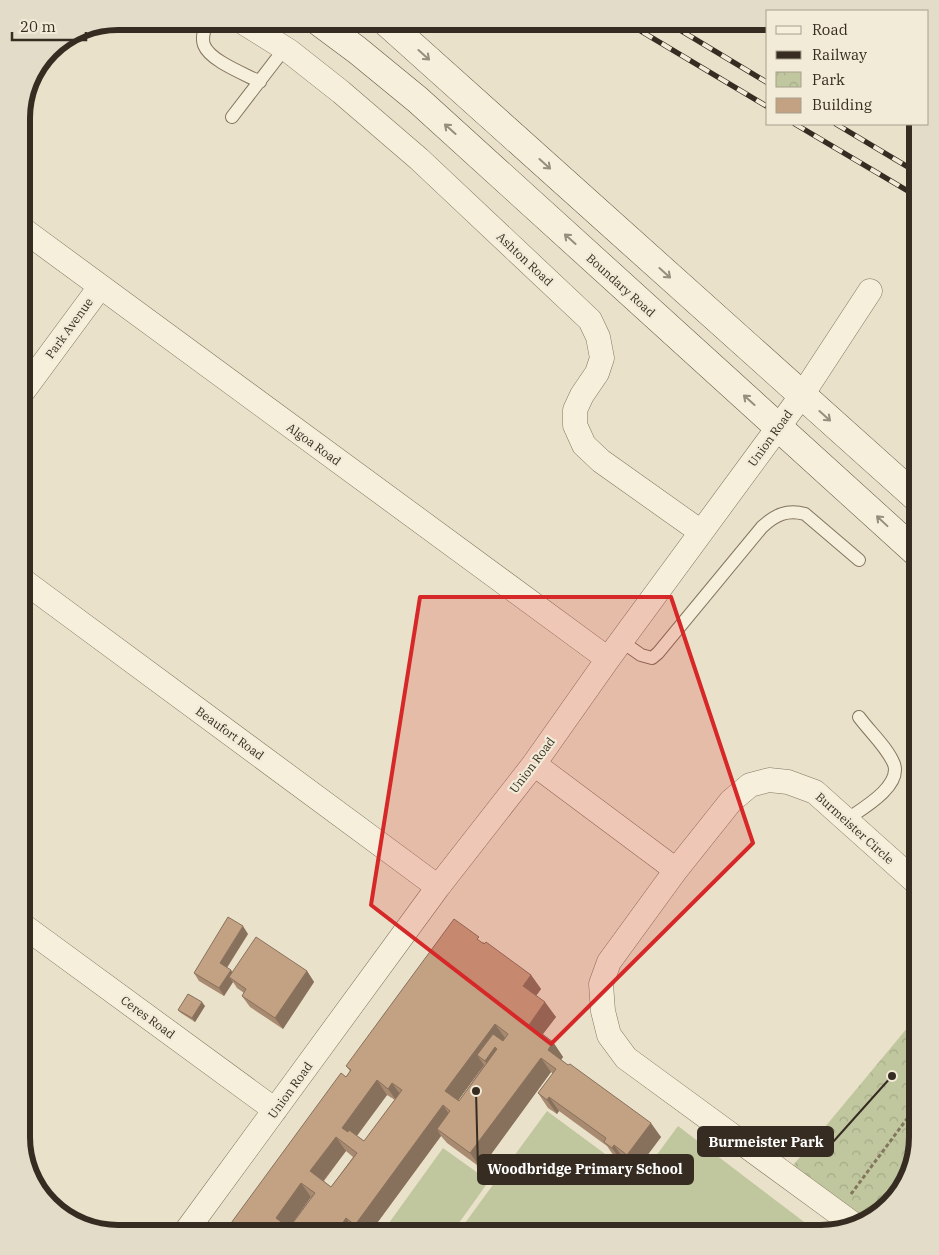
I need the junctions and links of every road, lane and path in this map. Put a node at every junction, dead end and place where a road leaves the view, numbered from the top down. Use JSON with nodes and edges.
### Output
{"nodes":[{"id":1,"x":205,"y":30,"type":"edge"},
{"id":2,"x":256,"y":30,"type":"edge"},
{"id":3,"x":330,"y":30,"type":"edge"},
{"id":4,"x":396,"y":30,"type":"edge"},
{"id":5,"x":285,"y":48,"type":"junction"},
{"id":6,"x":260,"y":82,"type":"junction"},
{"id":7,"x":232,"y":118,"type":"dead end"},
{"id":8,"x":30,"y":234,"type":"edge"},
{"id":9,"x":100,"y":287,"type":"junction"},
{"id":10,"x":870,"y":290,"type":"dead end"},
{"id":11,"x":30,"y":382,"type":"edge"},
{"id":12,"x":802,"y":395,"type":"junction"},
{"id":13,"x":779,"y":427,"type":"junction"},
{"id":14,"x":909,"y":491,"type":"edge"},
{"id":15,"x":700,"y":532,"type":"junction"},
{"id":16,"x":909,"y":546,"type":"edge"},
{"id":17,"x":859,"y":560,"type":"dead end"},
{"id":18,"x":30,"y":586,"type":"edge"},
{"id":19,"x":614,"y":650,"type":"junction"},
{"id":20,"x":859,"y":717,"type":"dead end"},
{"id":21,"x":534,"y":764,"type":"junction"},
{"id":22,"x":846,"y":820,"type":"junction"},
{"id":23,"x":676,"y":870,"type":"junction"},
{"id":24,"x":909,"y":876,"type":"edge"},
{"id":25,"x":438,"y":887,"type":"junction"},
{"id":26,"x":30,"y":931,"type":"edge"},
{"id":27,"x":275,"y":1110,"type":"junction"},
{"id":28,"x":909,"y":1118,"type":"edge"},
{"id":29,"x":845,"y":1219,"type":"edge"},
{"id":30,"x":191,"y":1225,"type":"edge"}],
"edges":[{"from":1,"to":6,"type":"lane"},
{"from":2,"to":5,"type":"street","name":"Ashton Road"},
{"from":13,"to":3,"type":"main road","name":"Boundary Road","one_way":true},
{"from":4,"to":12,"type":"main road","one_way":true},
{"from":5,"to":6,"type":"lane"},
{"from":5,"to":15,"type":"street","name":"Ashton Road"},
{"from":6,"to":7,"type":"lane"},
{"from":8,"to":9,"type":"street","name":"Algoa Road"},
{"from":9,"to":11,"type":"street","name":"Park Avenue"},
{"from":9,"to":19,"type":"street","name":"Algoa Road"},
{"from":10,"to":12,"type":"street","name":"Union Road"},
{"from":12,"to":13,"type":"street","name":"Union Road"},
{"from":12,"to":14,"type":"main road","one_way":true},
{"from":13,"to":15,"type":"street","name":"Union Road"},
{"from":16,"to":13,"type":"main road","name":"Boundary Road","one_way":true},
{"from":15,"to":19,"type":"street","name":"Union Road"},
{"from":17,"to":19,"type":"lane"},
{"from":18,"to":25,"type":"street","name":"Beaufort Road"},
{"from":19,"to":21,"type":"street","name":"Union Road"},
{"from":20,"to":22,"type":"lane"},
{"from":21,"to":23,"type":"street"},
{"from":21,"to":25,"type":"street","name":"Union Road"},
{"from":22,"to":23,"type":"street","name":"Burmeister Circle"},
{"from":22,"to":24,"type":"street","name":"Burmeister Circle"},
{"from":23,"to":29,"type":"street","name":"Burmeister Circle"},
{"from":25,"to":27,"type":"street","name":"Union Road"},
{"from":26,"to":27,"type":"street","name":"Ceres Road"},
{"from":27,"to":30,"type":"street","name":"Union Road"},
{"from":28,"to":29,"type":"path"}]}
